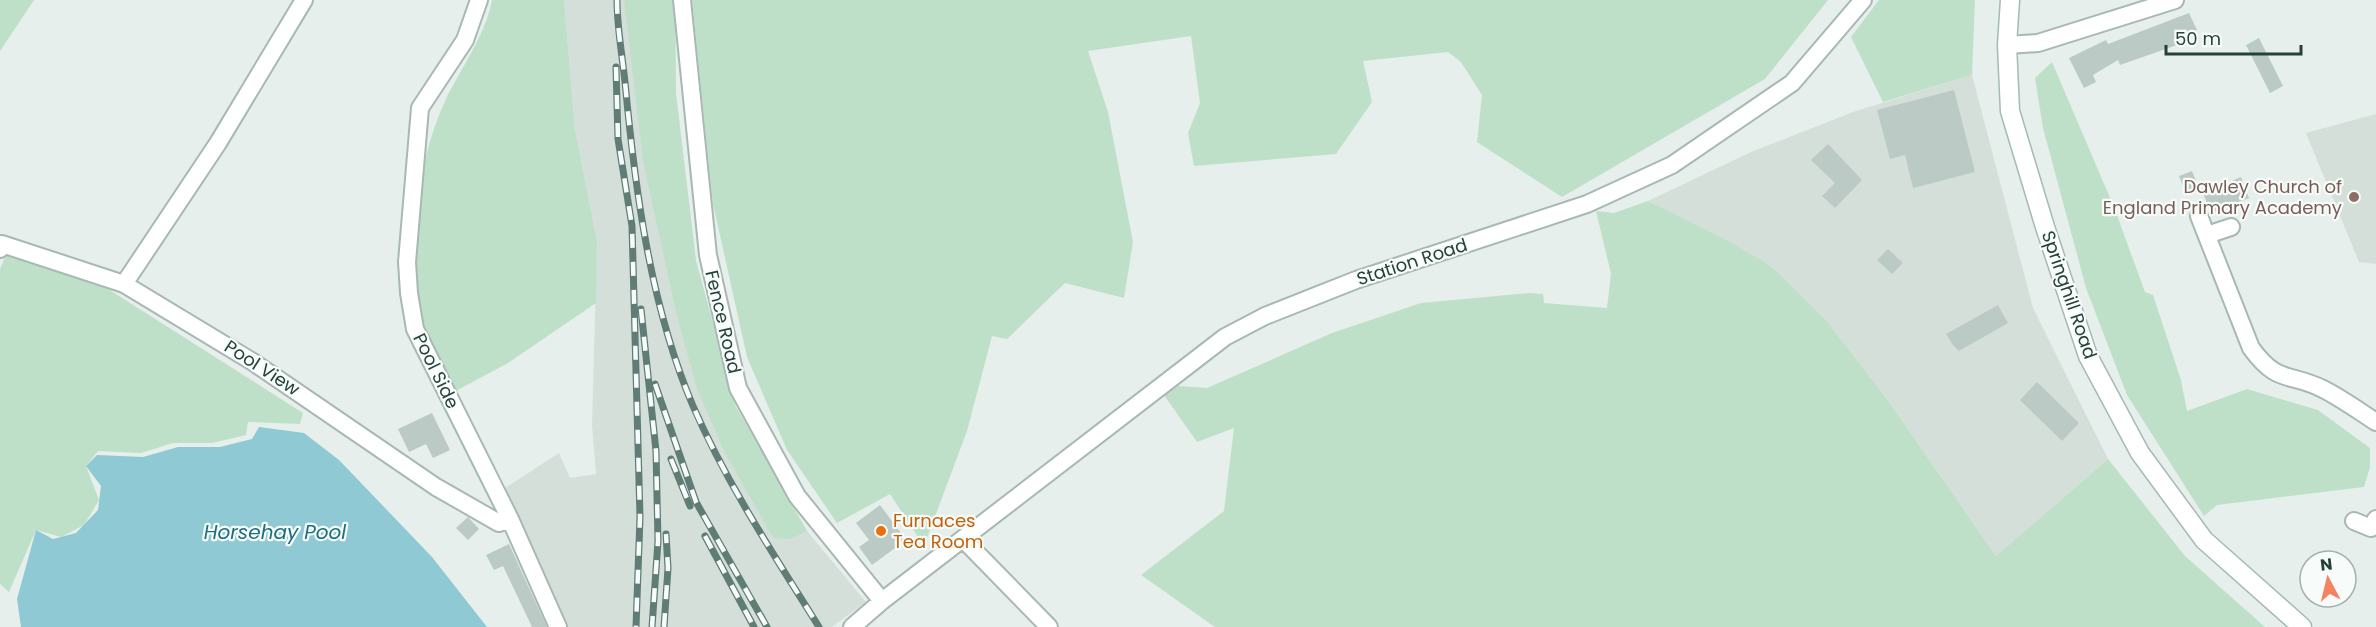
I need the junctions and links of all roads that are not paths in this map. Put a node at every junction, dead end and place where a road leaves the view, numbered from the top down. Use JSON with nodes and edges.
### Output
{"nodes":[{"id":1,"x":304,"y":0,"type":"edge"},
{"id":2,"x":479,"y":0,"type":"edge"},
{"id":3,"x":682,"y":0,"type":"edge"},
{"id":4,"x":1863,"y":0,"type":"edge"},
{"id":5,"x":2010,"y":0,"type":"edge"},
{"id":6,"x":2175,"y":0,"type":"edge"},
{"id":7,"x":2007,"y":45,"type":"junction"},
{"id":8,"x":2199,"y":216,"type":"dead end"},
{"id":9,"x":2230,"y":227,"type":"dead end"},
{"id":10,"x":2207,"y":235,"type":"junction"},
{"id":11,"x":0,"y":249,"type":"edge"},
{"id":12,"x":124,"y":284,"type":"junction"},
{"id":13,"x":2376,"y":422,"type":"edge"},
{"id":14,"x":510,"y":519,"type":"junction"},
{"id":15,"x":2376,"y":519,"type":"edge"},
{"id":16,"x":2354,"y":521,"type":"dead end"},
{"id":17,"x":963,"y":539,"type":"junction"},
{"id":18,"x":882,"y":601,"type":"junction"},
{"id":19,"x":558,"y":627,"type":"edge"},
{"id":20,"x":852,"y":627,"type":"edge"},
{"id":21,"x":1049,"y":627,"type":"edge"},
{"id":22,"x":2302,"y":627,"type":"edge"}],
"edges":[{"from":1,"to":12,"type":"street"},
{"from":2,"to":14,"type":"street","name":"Pool Side"},
{"from":3,"to":18,"type":"street","name":"Fence Road"},
{"from":4,"to":17,"type":"street","name":"Station Road"},
{"from":5,"to":7,"type":"main road","name":"Springhill Road"},
{"from":6,"to":7,"type":"street"},
{"from":7,"to":22,"type":"main road","name":"Springhill Road"},
{"from":8,"to":10,"type":"street"},
{"from":9,"to":10,"type":"street"},
{"from":10,"to":13,"type":"street"},
{"from":11,"to":12,"type":"street","name":"Pool View"},
{"from":12,"to":14,"type":"street","name":"Pool View"},
{"from":14,"to":19,"type":"street","name":"Pool Side"},
{"from":15,"to":16,"type":"street"},
{"from":17,"to":18,"type":"street","name":"Station Road"},
{"from":17,"to":21,"type":"street"},
{"from":18,"to":20,"type":"street","name":"Station Road"}]}
